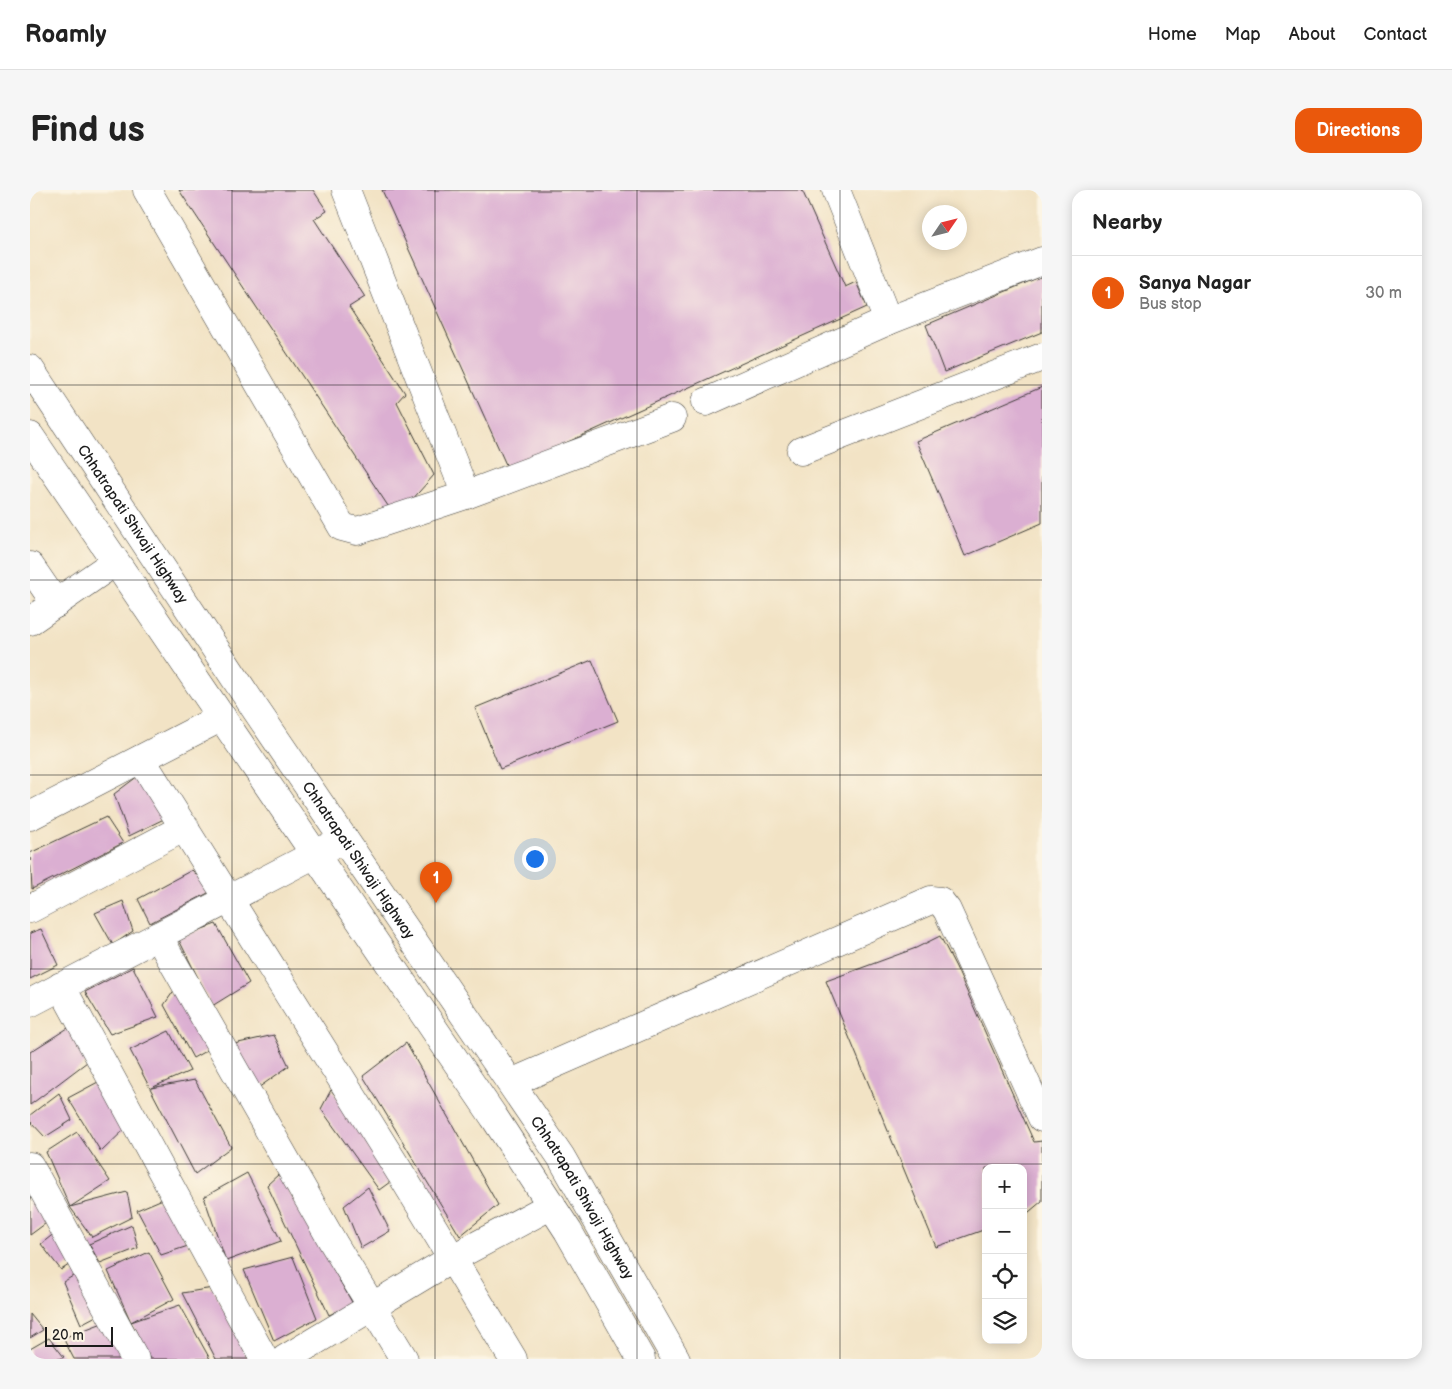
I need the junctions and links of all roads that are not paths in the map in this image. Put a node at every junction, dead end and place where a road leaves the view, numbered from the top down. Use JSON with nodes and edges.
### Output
{"nodes":[{"id":1,"x":147,"y":190,"type":"edge"},
{"id":2,"x":346,"y":190,"type":"edge"},
{"id":3,"x":836,"y":190,"type":"edge"},
{"id":4,"x":1042,"y":261,"type":"edge"},
{"id":5,"x":888,"y":321,"type":"junction"},
{"id":6,"x":1042,"y":356,"type":"edge"},
{"id":7,"x":30,"y":369,"type":"edge"},
{"id":8,"x":706,"y":402,"type":"dead end"},
{"id":9,"x":672,"y":418,"type":"dead end"},
{"id":10,"x":30,"y":436,"type":"edge"},
{"id":11,"x":801,"y":451,"type":"dead end"},
{"id":12,"x":466,"y":495,"type":"junction"},
{"id":13,"x":115,"y":562,"type":"junction"},
{"id":14,"x":30,"y":566,"type":"edge"},
{"id":15,"x":56,"y":604,"type":"junction"},
{"id":16,"x":30,"y":621,"type":"edge"},
{"id":17,"x":222,"y":717,"type":"junction"},
{"id":18,"x":141,"y":759,"type":"junction"},
{"id":19,"x":30,"y":816,"type":"edge"},
{"id":20,"x":185,"y":827,"type":"junction"},
{"id":21,"x":344,"y":839,"type":"junction"},
{"id":22,"x":315,"y":854,"type":"junction"},
{"id":23,"x":230,"y":898,"type":"junction"},
{"id":24,"x":30,"y":909,"type":"edge"},
{"id":25,"x":158,"y":936,"type":"junction"},
{"id":26,"x":61,"y":986,"type":"junction"},
{"id":27,"x":30,"y":1003,"type":"edge"},
{"id":28,"x":511,"y":1083,"type":"junction"},
{"id":29,"x":1042,"y":1118,"type":"edge"},
{"id":30,"x":30,"y":1166,"type":"edge"},
{"id":31,"x":552,"y":1205,"type":"junction"},
{"id":32,"x":453,"y":1258,"type":"junction"},
{"id":33,"x":372,"y":1308,"type":"junction"},
{"id":34,"x":135,"y":1359,"type":"edge"},
{"id":35,"x":264,"y":1359,"type":"edge"},
{"id":36,"x":285,"y":1359,"type":"edge"},
{"id":37,"x":404,"y":1359,"type":"edge"},
{"id":38,"x":513,"y":1359,"type":"edge"},
{"id":39,"x":641,"y":1359,"type":"edge"},
{"id":40,"x":676,"y":1359,"type":"edge"}],
"edges":[{"from":1,"to":12,"type":"street"},
{"from":2,"to":12,"type":"street"},
{"from":3,"to":5,"type":"street"},
{"from":4,"to":5,"type":"street"},
{"from":5,"to":8,"type":"street"},
{"from":6,"to":11,"type":"street"},
{"from":7,"to":21,"type":"street","name":"Chhatrapati Shivaji Highway"},
{"from":9,"to":12,"type":"street"},
{"from":10,"to":13,"type":"street","name":"Chhatrapati Shivaji Highway"},
{"from":13,"to":15,"type":"street"},
{"from":13,"to":17,"type":"street","name":"Chhatrapati Shivaji Highway"},
{"from":14,"to":15,"type":"street"},
{"from":15,"to":16,"type":"street"},
{"from":17,"to":18,"type":"street"},
{"from":17,"to":22,"type":"street","name":"Chhatrapati Shivaji Highway"},
{"from":18,"to":19,"type":"street"},
{"from":18,"to":20,"type":"street"},
{"from":20,"to":23,"type":"street"},
{"from":20,"to":24,"type":"street"},
{"from":21,"to":22,"type":"street"},
{"from":21,"to":28,"type":"street","name":"Chhatrapati Shivaji Highway"},
{"from":22,"to":23,"type":"street"},
{"from":22,"to":31,"type":"street","name":"Chhatrapati Shivaji Highway"},
{"from":23,"to":25,"type":"street"},
{"from":23,"to":32,"type":"street"},
{"from":25,"to":26,"type":"street"},
{"from":25,"to":33,"type":"street"},
{"from":26,"to":27,"type":"street"},
{"from":26,"to":35,"type":"street"},
{"from":28,"to":29,"type":"street"},
{"from":28,"to":40,"type":"street","name":"Chhatrapati Shivaji Highway"},
{"from":30,"to":34,"type":"street"},
{"from":31,"to":32,"type":"street"},
{"from":31,"to":39,"type":"street","name":"Chhatrapati Shivaji Highway"},
{"from":32,"to":33,"type":"street"},
{"from":32,"to":38,"type":"street"},
{"from":33,"to":36,"type":"street"},
{"from":33,"to":37,"type":"street"}]}
